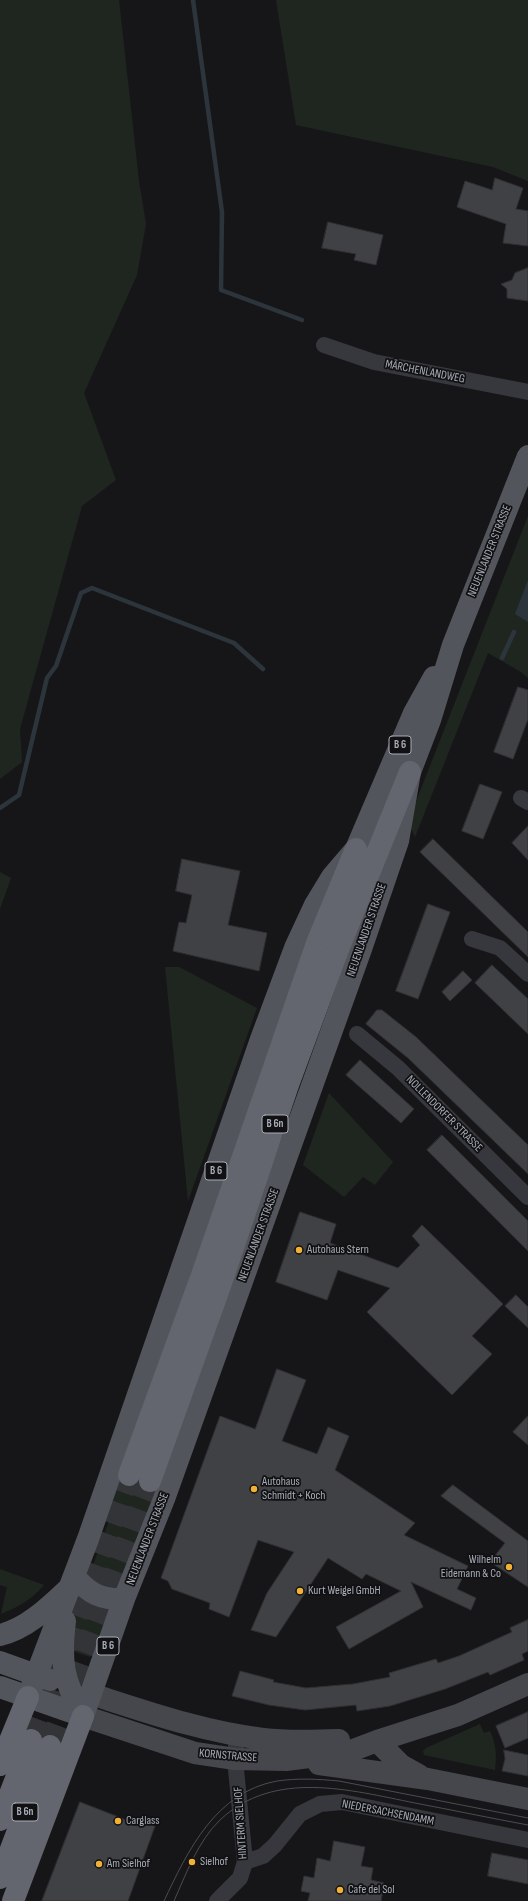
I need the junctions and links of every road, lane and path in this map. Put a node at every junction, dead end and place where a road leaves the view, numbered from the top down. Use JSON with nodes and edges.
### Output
{"nodes":[{"id":1,"x":324,"y":345,"type":"dead end"},
{"id":2,"x":528,"y":392,"type":"edge"},
{"id":3,"x":528,"y":456,"type":"edge"},
{"id":4,"x":453,"y":645,"type":"junction"},
{"id":5,"x":410,"y":772,"type":"junction"},
{"id":6,"x":356,"y":849,"type":"junction"},
{"id":7,"x":472,"y":939,"type":"dead end"},
{"id":8,"x":528,"y":974,"type":"edge"},
{"id":9,"x":357,"y":1034,"type":"dead end"},
{"id":10,"x":528,"y":1197,"type":"edge"},
{"id":11,"x":129,"y":1475,"type":"tunnel mouth"},
{"id":12,"x":150,"y":1481,"type":"tunnel mouth"},
{"id":13,"x":72,"y":1582,"type":"junction"},
{"id":14,"x":124,"y":1599,"type":"junction"},
{"id":15,"x":0,"y":1636,"type":"edge"},
{"id":16,"x":0,"y":1662,"type":"edge"},
{"id":17,"x":37,"y":1675,"type":"junction"},
{"id":18,"x":528,"y":1684,"type":"edge"},
{"id":19,"x":68,"y":1685,"type":"junction"},
{"id":20,"x":0,"y":1688,"type":"edge"},
{"id":21,"x":91,"y":1694,"type":"junction"},
{"id":22,"x":28,"y":1697,"type":"junction"},
{"id":23,"x":83,"y":1716,"type":"junction"},
{"id":24,"x":237,"y":1735,"type":"junction"},
{"id":25,"x":377,"y":1740,"type":"junction"},
{"id":26,"x":235,"y":1759,"type":"junction"},
{"id":27,"x":286,"y":1760,"type":"junction"},
{"id":28,"x":0,"y":1765,"type":"edge"},
{"id":29,"x":428,"y":1779,"type":"junction"},
{"id":30,"x":528,"y":1799,"type":"edge"},
{"id":31,"x":0,"y":1820,"type":"edge"},
{"id":32,"x":528,"y":1840,"type":"edge"},
{"id":33,"x":245,"y":1862,"type":"junction"},
{"id":34,"x":0,"y":1878,"type":"edge"},
{"id":35,"x":13,"y":1901,"type":"edge"},
{"id":36,"x":217,"y":1901,"type":"edge"}],
"edges":[{"from":1,"to":2,"type":"street","name":"MÄRCHENLANDWEG"},
{"from":3,"to":4,"type":"main road","name":"NEUENLANDER STRASSE","number":"B 6"},
{"from":4,"to":5,"type":"main road","name":"NEUENLANDER STRASSE","number":"B 6"},
{"from":4,"to":6,"type":"main road","name":"NEUENLANDER STRASSE","number":"B 6"},
{"from":5,"to":12,"type":"highway","name":"NEUENLANDER STRASSE","number":"B 6n"},
{"from":5,"to":14,"type":"main road","name":"NEUENLANDER STRASSE","number":"B 6"},
{"from":6,"to":11,"type":"highway","name":"NEUENLANDER STRASSE","number":"B 6n"},
{"from":6,"to":13,"type":"main road","name":"NEUENLANDER STRASSE","number":"B 6"},
{"from":7,"to":8,"type":"street"},
{"from":9,"to":10,"type":"street","name":"NOLLENDORFER STRASSE"},
{"from":13,"to":14,"type":"main road"},
{"from":13,"to":15,"type":"main road"},
{"from":13,"to":17,"type":"main road","name":"NEUENLANDER STRASSE"},
{"from":13,"to":19,"type":"main road"},
{"from":14,"to":21,"type":"main road","name":"NEUENLANDER STRASSE","number":"B 6"},
{"from":16,"to":17,"type":"main road"},
{"from":17,"to":19,"type":"main road"},
{"from":17,"to":22,"type":"main road","name":"NEUENLANDER STRASSE"},
{"from":18,"to":25,"type":"street","name":"KORNSTRASSE"},
{"from":19,"to":21,"type":"main road"},
{"from":19,"to":23,"type":"main road"},
{"from":20,"to":22,"type":"main road"},
{"from":21,"to":23,"type":"main road","number":"B 6"},
{"from":21,"to":24,"type":"street","name":"KORNSTRASSE"},
{"from":22,"to":23,"type":"main road"},
{"from":22,"to":28,"type":"highway"},
{"from":23,"to":26,"type":"street","name":"KORNSTRASSE"},
{"from":23,"to":35,"type":"highway"},
{"from":24,"to":25,"type":"street","name":"KORNSTRASSE"},
{"from":24,"to":26,"type":"street","name":"HINTERM SIELHOF"},
{"from":25,"to":27,"type":"street","name":"KORNSTRASSE"},
{"from":25,"to":29,"type":"street"},
{"from":26,"to":27,"type":"street","name":"KORNSTRASSE"},
{"from":26,"to":33,"type":"street","name":"HINTERM SIELHOF"},
{"from":27,"to":29,"type":"street"},
{"from":29,"to":30,"type":"street"},
{"from":31,"to":34,"type":"highway","number":"B 6n"},
{"from":32,"to":33,"type":"street","name":"NIEDERSACHSENDAMM"},
{"from":33,"to":36,"type":"street","name":"HINTERM SIELHOF"}]}
